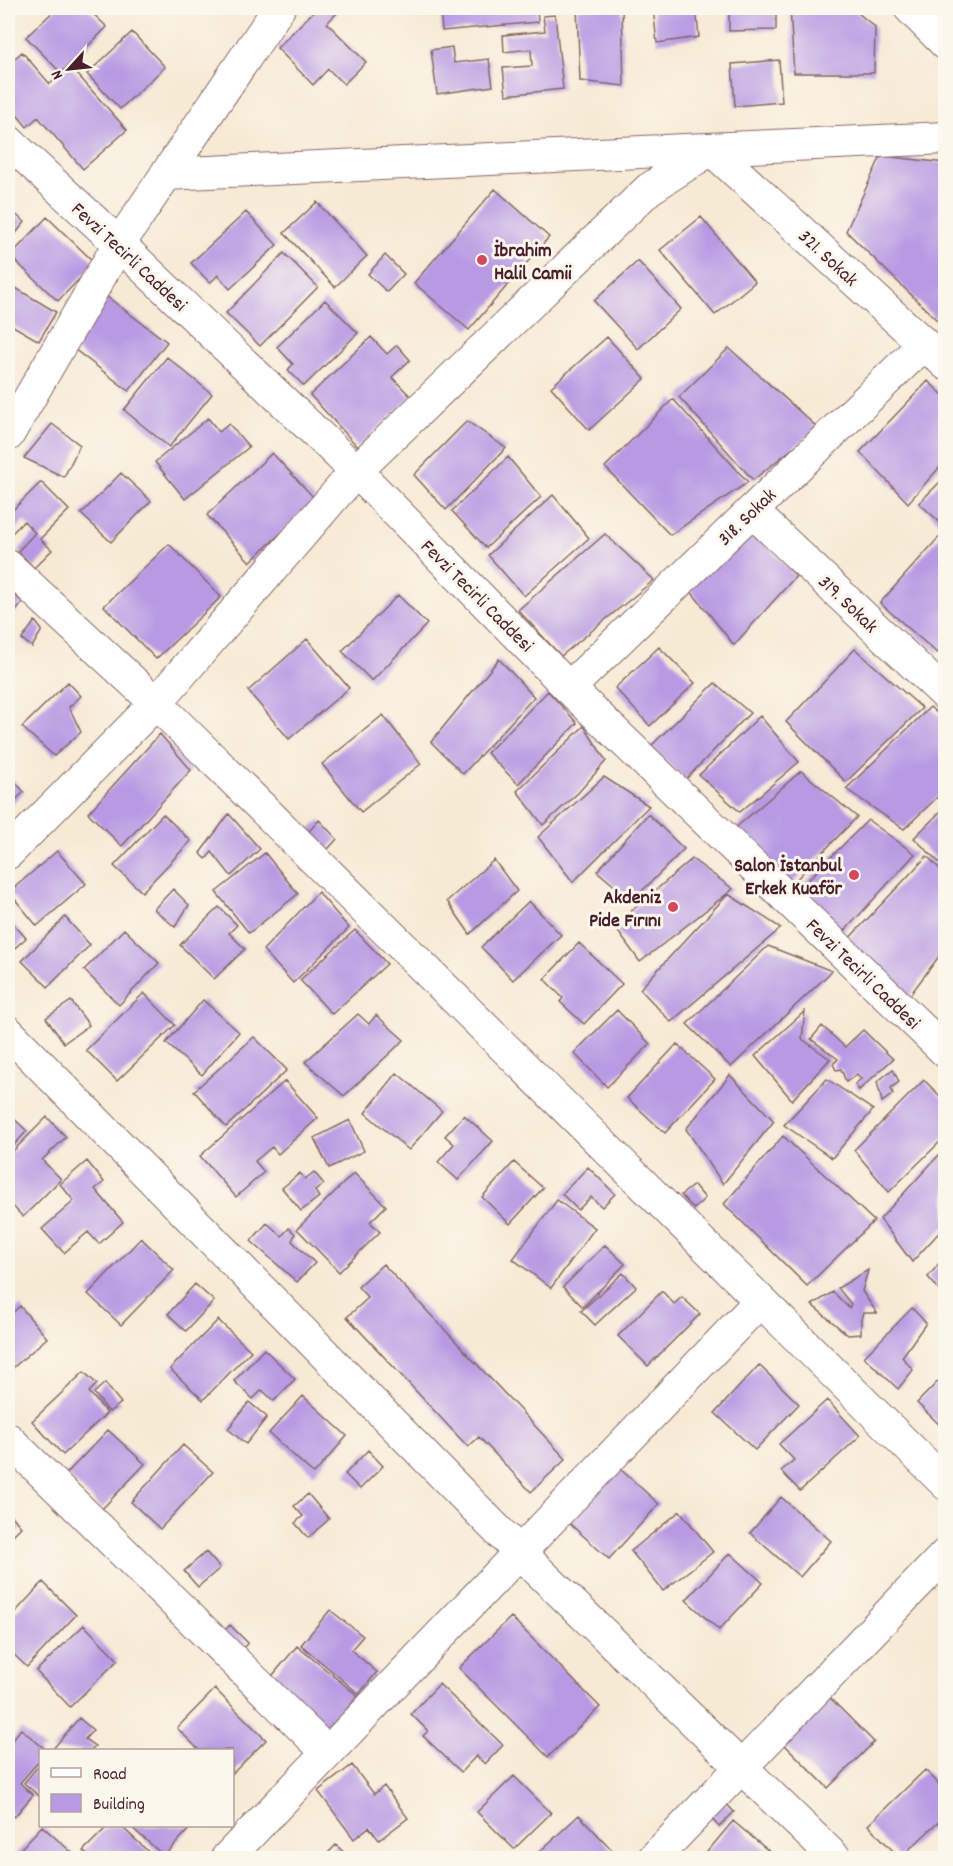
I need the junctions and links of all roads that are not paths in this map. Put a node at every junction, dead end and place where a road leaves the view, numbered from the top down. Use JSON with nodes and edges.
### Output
{"nodes":[{"id":1,"x":279,"y":8,"type":"edge"},
{"id":2,"x":910,"y":8,"type":"edge"},
{"id":3,"x":945,"y":44,"type":"edge"},
{"id":4,"x":945,"y":138,"type":"edge"},
{"id":5,"x":8,"y":141,"type":"edge"},
{"id":6,"x":711,"y":149,"type":"junction"},
{"id":7,"x":166,"y":174,"type":"junction"},
{"id":8,"x":119,"y":244,"type":"junction"},
{"id":9,"x":934,"y":354,"type":"edge"},
{"id":10,"x":8,"y":435,"type":"edge"},
{"id":11,"x":356,"y":471,"type":"junction"},
{"id":12,"x":752,"y":511,"type":"junction"},
{"id":13,"x":8,"y":566,"type":"edge"},
{"id":14,"x":569,"y":688,"type":"junction"},
{"id":15,"x":945,"y":695,"type":"edge"},
{"id":16,"x":156,"y":704,"type":"junction"},
{"id":17,"x":8,"y":853,"type":"edge"},
{"id":18,"x":8,"y":1032,"type":"edge"},
{"id":19,"x":945,"y":1052,"type":"edge"},
{"id":20,"x":759,"y":1302,"type":"junction"},
{"id":21,"x":8,"y":1439,"type":"edge"},
{"id":22,"x":945,"y":1484,"type":"edge"},
{"id":23,"x":519,"y":1552,"type":"junction"},
{"id":24,"x":945,"y":1554,"type":"edge"},
{"id":25,"x":327,"y":1752,"type":"junction"},
{"id":26,"x":741,"y":1766,"type":"junction"},
{"id":27,"x":227,"y":1858,"type":"edge"},
{"id":28,"x":654,"y":1858,"type":"edge"},
{"id":29,"x":835,"y":1858,"type":"edge"}],
"edges":[{"from":1,"to":7,"type":"street"},
{"from":2,"to":3,"type":"street"},
{"from":4,"to":6,"type":"street"},
{"from":5,"to":8,"type":"street","name":"Fevzi Tecirli Caddesi"},
{"from":6,"to":7,"type":"street"},
{"from":6,"to":9,"type":"street","name":"321. Sokak"},
{"from":6,"to":11,"type":"street"},
{"from":7,"to":8,"type":"street"},
{"from":8,"to":10,"type":"street"},
{"from":8,"to":11,"type":"street","name":"Fevzi Tecirli Caddesi"},
{"from":9,"to":12,"type":"street","name":"318. Sokak"},
{"from":11,"to":14,"type":"street","name":"Fevzi Tecirli Caddesi"},
{"from":11,"to":16,"type":"street"},
{"from":12,"to":14,"type":"street","name":"318. Sokak"},
{"from":12,"to":15,"type":"street","name":"319. Sokak"},
{"from":13,"to":16,"type":"street"},
{"from":14,"to":19,"type":"street","name":"Fevzi Tecirli Caddesi"},
{"from":16,"to":17,"type":"street"},
{"from":16,"to":20,"type":"street"},
{"from":18,"to":23,"type":"street"},
{"from":20,"to":22,"type":"street"},
{"from":20,"to":23,"type":"street"},
{"from":21,"to":25,"type":"street"},
{"from":23,"to":25,"type":"street"},
{"from":23,"to":26,"type":"street"},
{"from":24,"to":26,"type":"street"},
{"from":25,"to":27,"type":"street"},
{"from":26,"to":28,"type":"street"},
{"from":26,"to":29,"type":"street"}]}
